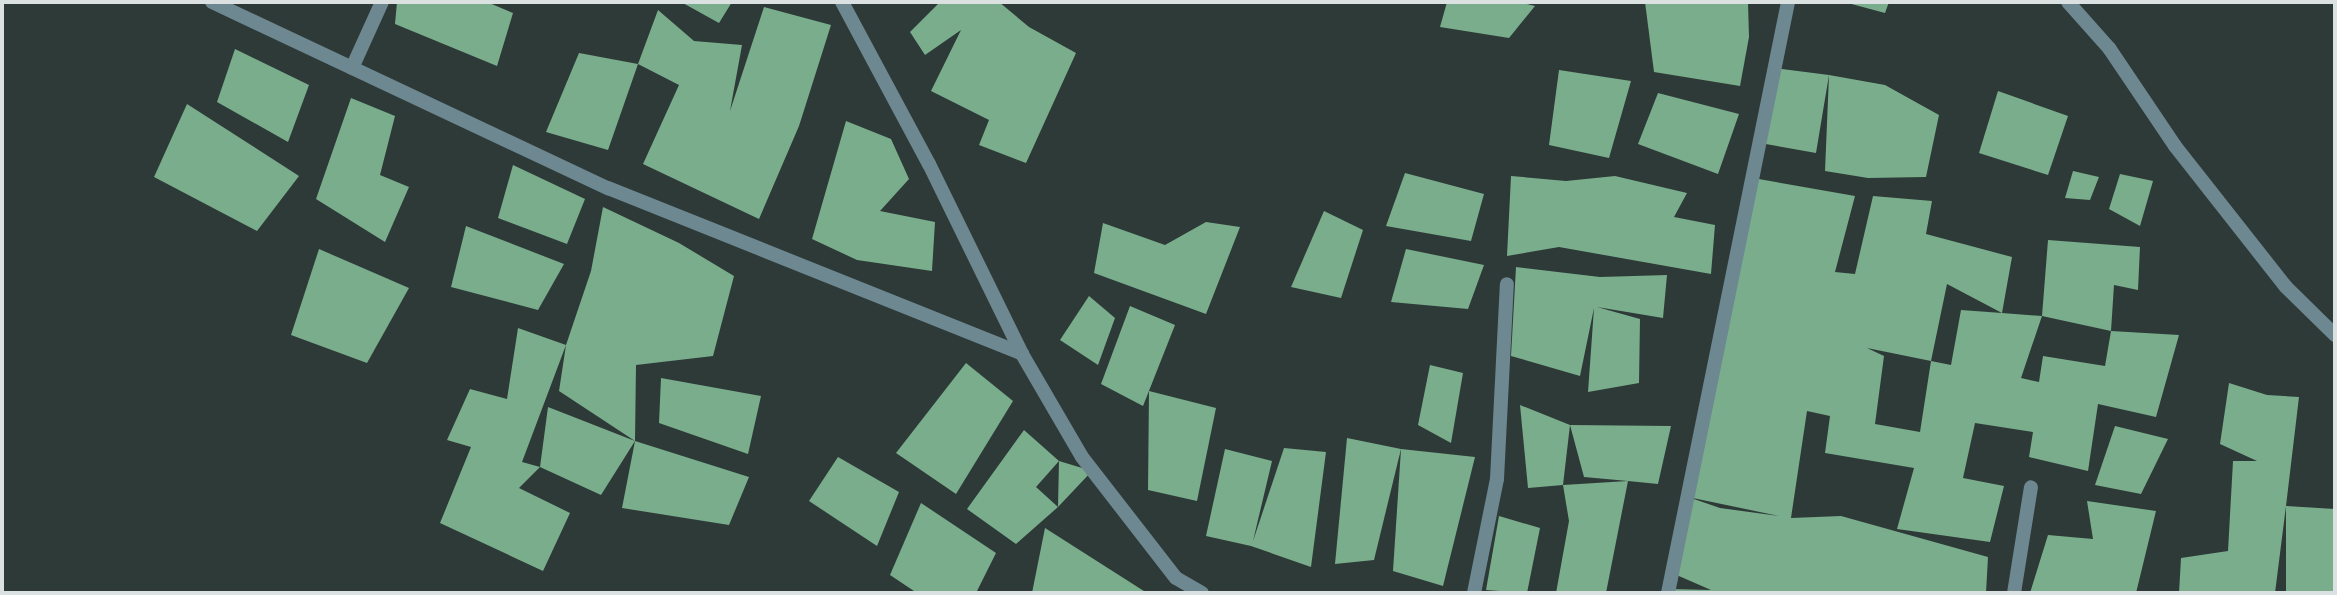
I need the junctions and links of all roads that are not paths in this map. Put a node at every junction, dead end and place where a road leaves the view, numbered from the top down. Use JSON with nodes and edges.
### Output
{"nodes":[{"id":1,"x":212,"y":2,"type":"edge"},
{"id":2,"x":382,"y":2,"type":"edge"},
{"id":3,"x":842,"y":2,"type":"edge"},
{"id":4,"x":1788,"y":2,"type":"edge"},
{"id":5,"x":2068,"y":2,"type":"edge"},
{"id":6,"x":352,"y":68,"type":"junction"},
{"id":7,"x":1507,"y":284,"type":"dead end"},
{"id":8,"x":2335,"y":335,"type":"edge"},
{"id":9,"x":1022,"y":354,"type":"junction"},
{"id":10,"x":2031,"y":487,"type":"dead end"},
{"id":11,"x":1202,"y":593,"type":"edge"},
{"id":12,"x":1474,"y":593,"type":"edge"},
{"id":13,"x":1668,"y":593,"type":"edge"},
{"id":14,"x":2014,"y":593,"type":"edge"}],
"edges":[{"from":1,"to":6,"type":"street"},
{"from":2,"to":6,"type":"street"},
{"from":3,"to":9,"type":"street"},
{"from":4,"to":13,"type":"street"},
{"from":5,"to":8,"type":"street"},
{"from":6,"to":9,"type":"street"},
{"from":7,"to":12,"type":"street"},
{"from":9,"to":11,"type":"street"},
{"from":10,"to":14,"type":"street"}]}
